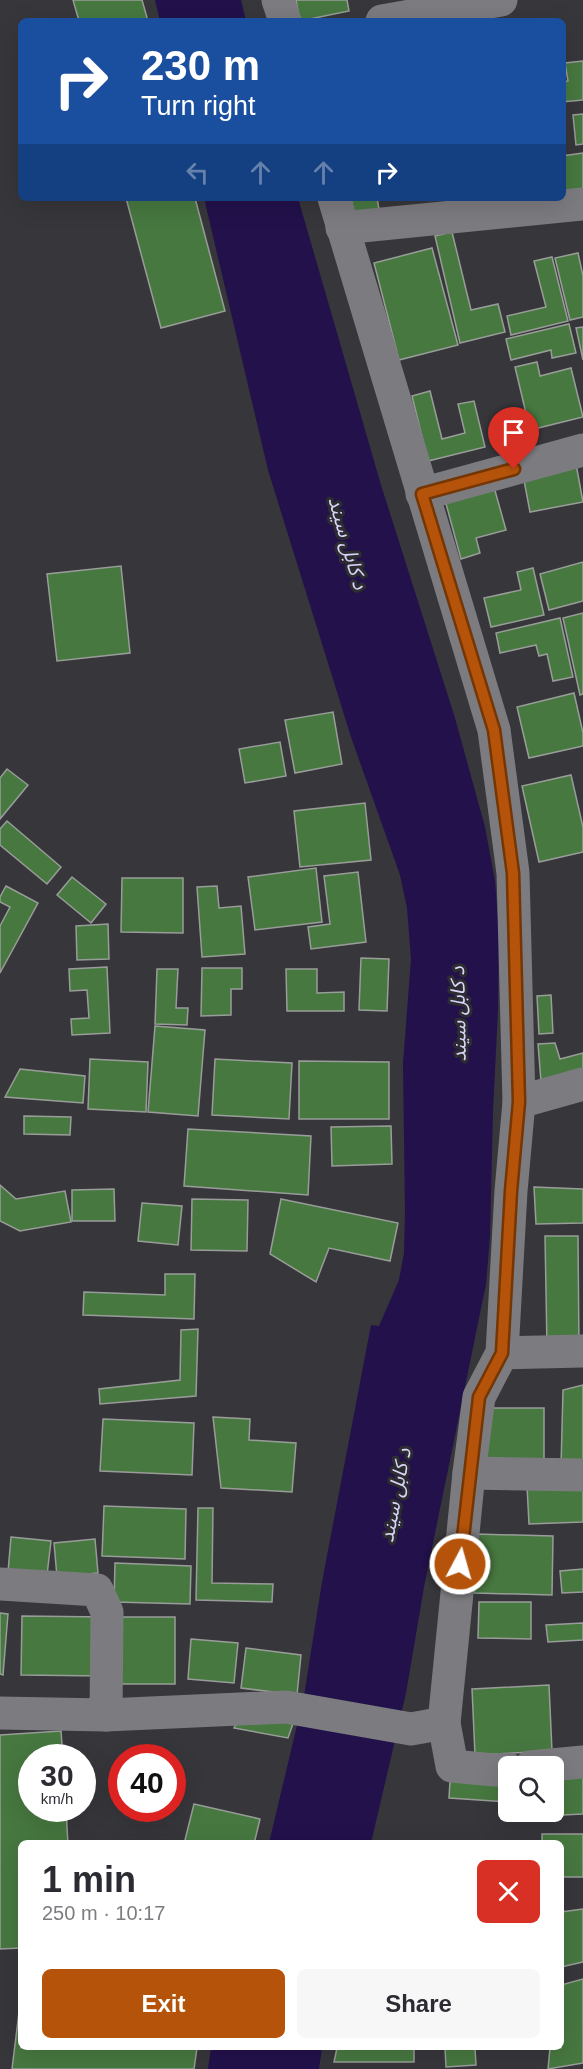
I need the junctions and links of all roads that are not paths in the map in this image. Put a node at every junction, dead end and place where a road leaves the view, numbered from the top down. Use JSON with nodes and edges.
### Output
{"nodes":[{"id":1,"x":279,"y":0,"type":"edge"},
{"id":2,"x":501,"y":0,"type":"edge"},
{"id":3,"x":284,"y":18,"type":"edge"},
{"id":4,"x":399,"y":18,"type":"edge"},
{"id":5,"x":583,"y":204,"type":"edge"},
{"id":6,"x":338,"y":213,"type":"edge"},
{"id":7,"x":583,"y":450,"type":"edge"},
{"id":8,"x":422,"y":494,"type":"junction"},
{"id":9,"x":583,"y":1084,"type":"edge"},
{"id":10,"x":519,"y":1102,"type":"junction"},
{"id":11,"x":583,"y":1351,"type":"edge"},
{"id":12,"x":502,"y":1353,"type":"junction"},
{"id":13,"x":469,"y":1473,"type":"junction"},
{"id":14,"x":583,"y":1475,"type":"edge"},
{"id":15,"x":0,"y":1584,"type":"edge"},
{"id":16,"x":0,"y":1713,"type":"edge"},
{"id":17,"x":106,"y":1715,"type":"junction"},
{"id":18,"x":444,"y":1723,"type":"junction"},
{"id":19,"x":583,"y":1762,"type":"edge"},
{"id":20,"x":564,"y":1764,"type":"edge"},
{"id":21,"x":498,"y":1770,"type":"edge"}],
"edges":[{"from":1,"to":3,"type":"street"},
{"from":2,"to":4,"type":"street"},
{"from":5,"to":6,"type":"street"},
{"from":6,"to":8,"type":"street"},
{"from":7,"to":8,"type":"street"},
{"from":8,"to":10,"type":"street"},
{"from":9,"to":10,"type":"street"},
{"from":10,"to":12,"type":"street"},
{"from":11,"to":12,"type":"street"},
{"from":12,"to":13,"type":"street"},
{"from":13,"to":14,"type":"street"},
{"from":13,"to":18,"type":"street"},
{"from":15,"to":17,"type":"street"},
{"from":16,"to":17,"type":"street"},
{"from":17,"to":18,"type":"street"},
{"from":18,"to":21,"type":"street"},
{"from":19,"to":20,"type":"street"}]}
